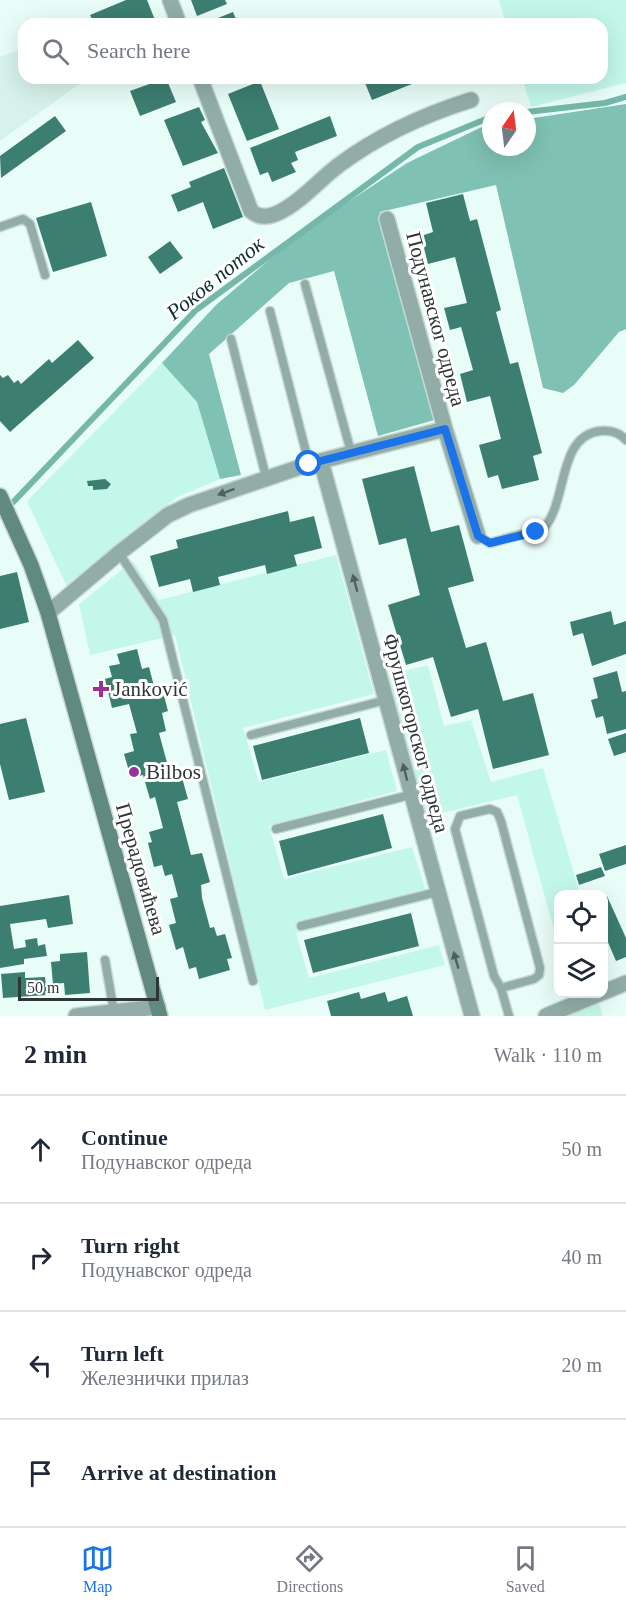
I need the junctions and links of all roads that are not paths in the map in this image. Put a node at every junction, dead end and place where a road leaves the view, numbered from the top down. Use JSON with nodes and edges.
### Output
{"nodes":[{"id":1,"x":170,"y":0,"type":"edge"},
{"id":2,"x":178,"y":18,"type":"edge"},
{"id":3,"x":202,"y":84,"type":"edge"},
{"id":4,"x":471,"y":100,"type":"dead end"},
{"id":5,"x":387,"y":219,"type":"dead end"},
{"id":6,"x":0,"y":227,"type":"edge"},
{"id":7,"x":45,"y":275,"type":"dead end"},
{"id":8,"x":305,"y":284,"type":"dead end"},
{"id":9,"x":270,"y":311,"type":"dead end"},
{"id":10,"x":231,"y":339,"type":"dead end"},
{"id":11,"x":445,"y":429,"type":"junction"},
{"id":12,"x":626,"y":440,"type":"edge"},
{"id":13,"x":351,"y":452,"type":"junction"},
{"id":14,"x":315,"y":462,"type":"junction"},
{"id":15,"x":266,"y":477,"type":"junction"},
{"id":16,"x":0,"y":496,"type":"edge"},
{"id":17,"x":478,"y":536,"type":"joint"},
{"id":18,"x":119,"y":553,"type":"junction"},
{"id":19,"x":48,"y":613,"type":"junction"},
{"id":20,"x":386,"y":700,"type":"junction"},
{"id":21,"x":251,"y":735,"type":"dead end"},
{"id":22,"x":410,"y":795,"type":"junction"},
{"id":23,"x":276,"y":829,"type":"dead end"},
{"id":24,"x":437,"y":892,"type":"junction"},
{"id":25,"x":301,"y":926,"type":"dead end"},
{"id":26,"x":105,"y":960,"type":"dead end"},
{"id":27,"x":253,"y":981,"type":"dead end"},
{"id":28,"x":626,"y":983,"type":"edge"},
{"id":29,"x":501,"y":988,"type":"junction"},
{"id":30,"x":608,"y":990,"type":"edge"},
{"id":31,"x":590,"y":998,"type":"edge"},
{"id":32,"x":159,"y":1011,"type":"edge"},
{"id":33,"x":114,"y":1012,"type":"junction"},
{"id":34,"x":76,"y":1016,"type":"edge"},
{"id":35,"x":472,"y":1016,"type":"edge"},
{"id":36,"x":510,"y":1016,"type":"edge"},
{"id":37,"x":546,"y":1016,"type":"edge"}],
"edges":[{"from":1,"to":2,"type":"street"},
{"from":3,"to":4,"type":"street"},
{"from":5,"to":11,"type":"street","name":"Подунавског одреда"},
{"from":6,"to":7,"type":"lane"},
{"from":8,"to":13,"type":"lane"},
{"from":9,"to":14,"type":"lane"},
{"from":10,"to":15,"type":"lane"},
{"from":11,"to":13,"type":"street","name":"Подунавског одреда"},
{"from":11,"to":17,"type":"street","name":"Подунавског одреда"},
{"from":12,"to":17,"type":"lane"},
{"from":13,"to":14,"type":"street","name":"Подунавског одреда"},
{"from":14,"to":15,"type":"street","name":"Подунавског одреда"},
{"from":20,"to":14,"type":"street","name":"Фрушкогорског одреда","one_way":true},
{"from":15,"to":18,"type":"street","name":"Подунавског одреда","one_way":true},
{"from":16,"to":19,"type":"main road","name":"Прерадовићева"},
{"from":18,"to":19,"type":"street","name":"Подунавског одреда"},
{"from":18,"to":27,"type":"lane"},
{"from":19,"to":32,"type":"main road","name":"Прерадовићева"},
{"from":20,"to":21,"type":"lane"},
{"from":22,"to":20,"type":"street","name":"Фрушкогорског одреда","one_way":true},
{"from":22,"to":23,"type":"lane"},
{"from":22,"to":24,"type":"street","name":"Фрушкогорског одреда"},
{"from":24,"to":25,"type":"lane"},
{"from":35,"to":24,"type":"street","name":"Фрушкогорског одреда","one_way":true},
{"from":26,"to":33,"type":"lane"},
{"from":28,"to":30,"type":"street"},
{"from":29,"to":29,"type":"lane"},
{"from":29,"to":36,"type":"lane"},
{"from":31,"to":37,"type":"street"},
{"from":32,"to":33,"type":"street"},
{"from":33,"to":34,"type":"street"}]}
